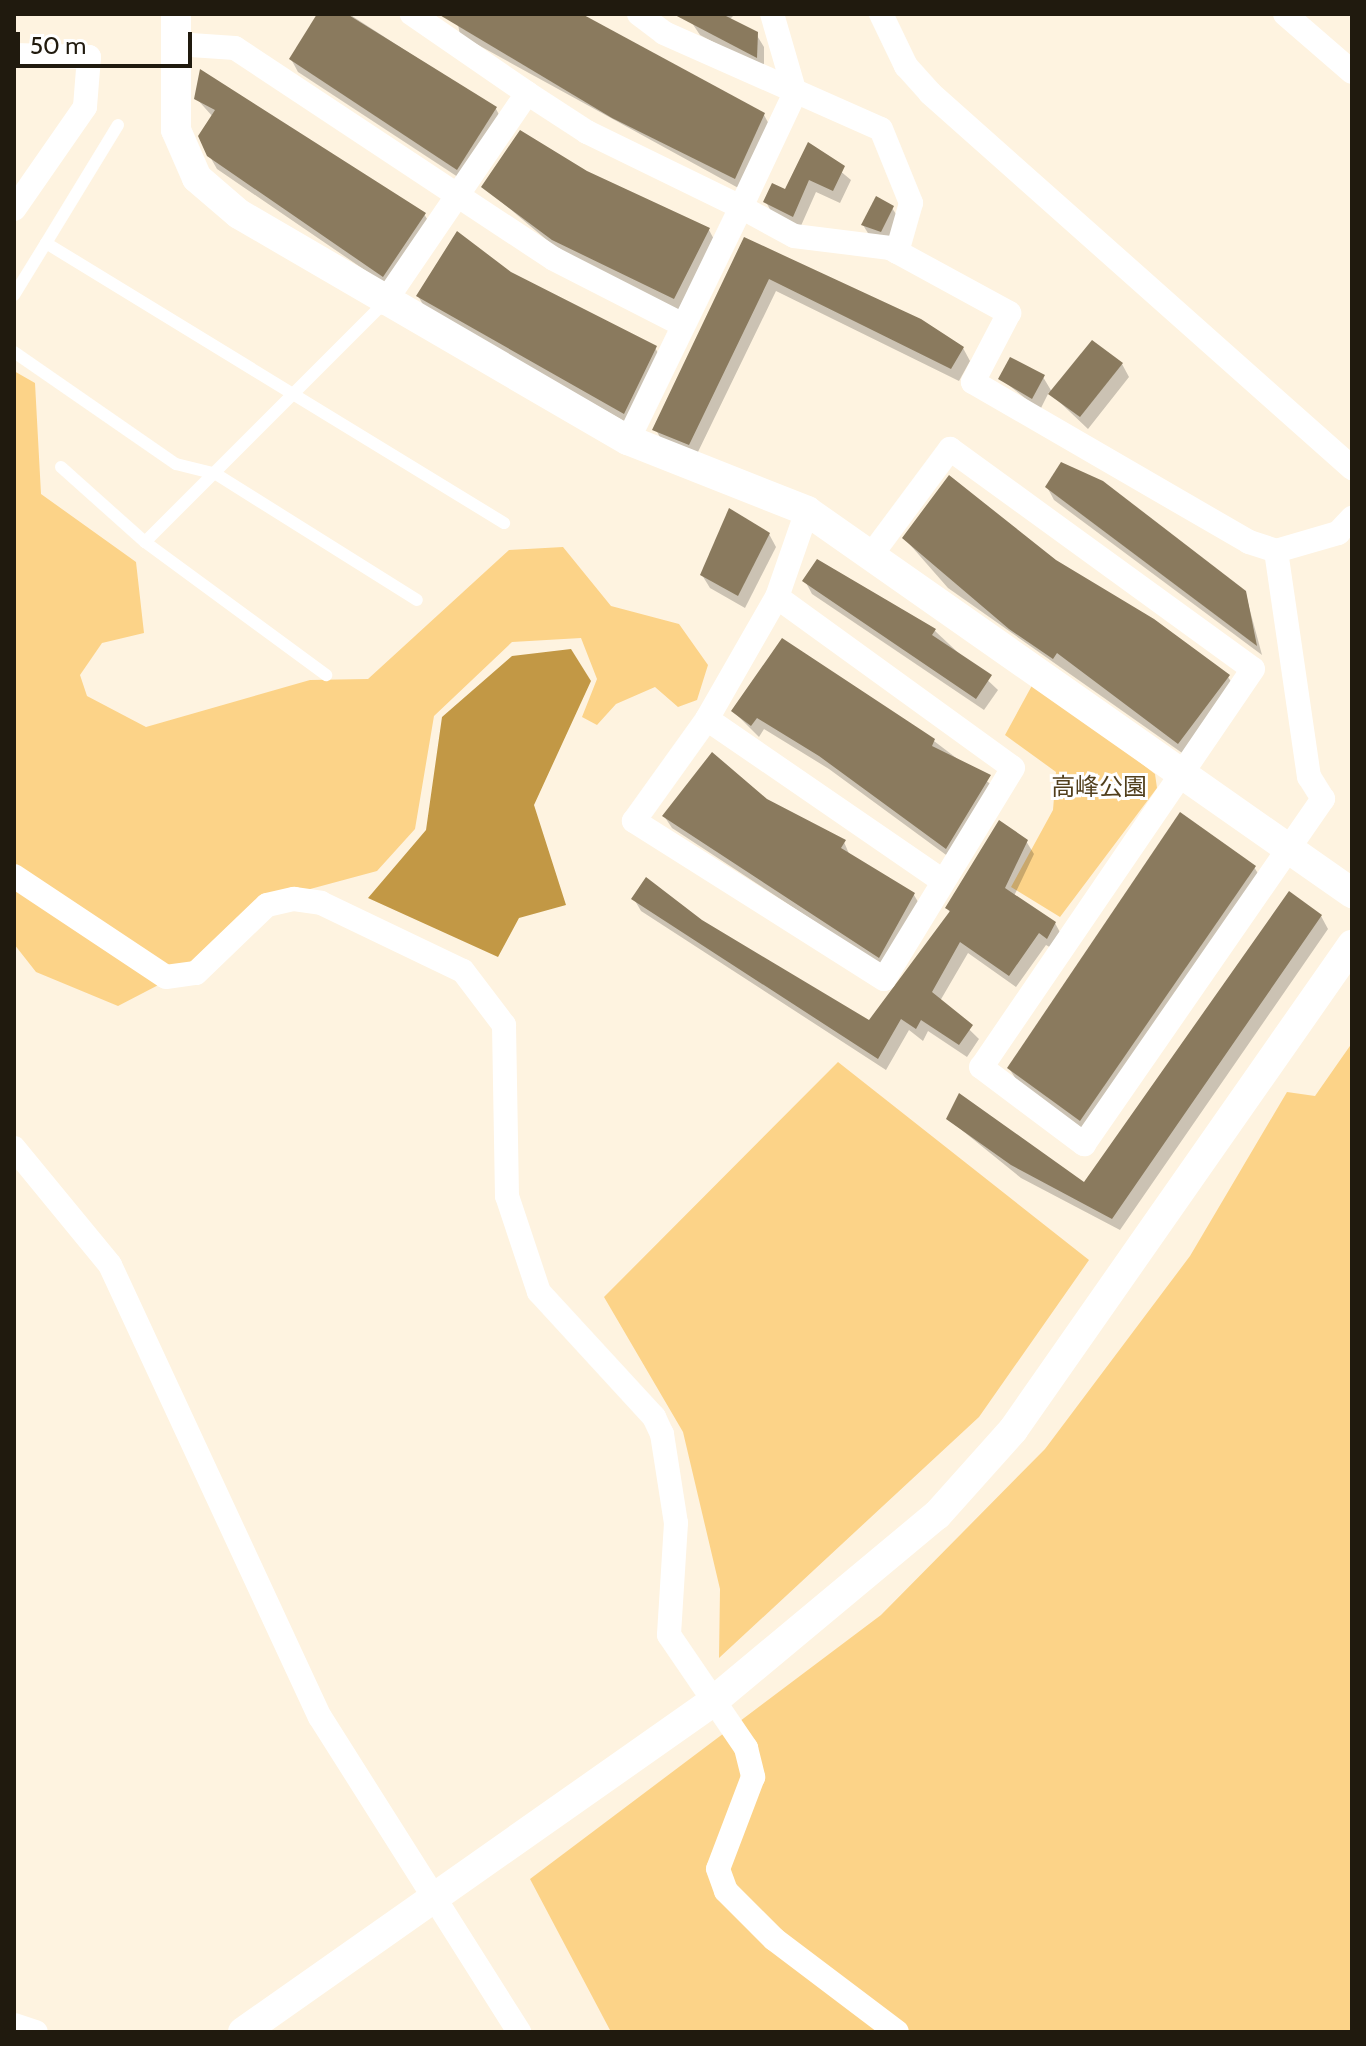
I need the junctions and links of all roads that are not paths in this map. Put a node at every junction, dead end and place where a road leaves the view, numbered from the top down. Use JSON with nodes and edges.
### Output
{"nodes":[{"id":1,"x":176,"y":14,"type":"edge"},
{"id":2,"x":639,"y":14,"type":"edge"},
{"id":3,"x":772,"y":14,"type":"edge"},
{"id":4,"x":881,"y":14,"type":"edge"},
{"id":5,"x":1285,"y":14,"type":"edge"},
{"id":6,"x":423,"y":17,"type":"edge"},
{"id":7,"x":176,"y":44,"type":"junction"},
{"id":8,"x":14,"y":55,"type":"edge"},
{"id":9,"x":1352,"y":72,"type":"edge"},
{"id":10,"x":527,"y":93,"type":"junction"},
{"id":11,"x":795,"y":93,"type":"junction"},
{"id":12,"x":118,"y":125,"type":"dead end"},
{"id":13,"x":26,"y":175,"type":"edge"},
{"id":14,"x":455,"y":197,"type":"junction"},
{"id":15,"x":741,"y":207,"type":"junction"},
{"id":16,"x":14,"y":209,"type":"edge"},
{"id":17,"x":46,"y":243,"type":"junction"},
{"id":18,"x":897,"y":252,"type":"junction"},
{"id":19,"x":14,"y":295,"type":"edge"},
{"id":20,"x":384,"y":303,"type":"junction"},
{"id":21,"x":683,"y":325,"type":"junction"},
{"id":22,"x":14,"y":352,"type":"edge"},
{"id":23,"x":293,"y":400,"type":"junction"},
{"id":24,"x":628,"y":440,"type":"junction"},
{"id":25,"x":61,"y":467,"type":"dead end"},
{"id":26,"x":1352,"y":468,"type":"edge"},
{"id":27,"x":216,"y":474,"type":"junction"},
{"id":28,"x":807,"y":511,"type":"junction"},
{"id":29,"x":1352,"y":518,"type":"edge"},
{"id":30,"x":504,"y":523,"type":"dead end"},
{"id":31,"x":145,"y":542,"type":"junction"},
{"id":32,"x":1276,"y":551,"type":"junction"},
{"id":33,"x":872,"y":554,"type":"junction"},
{"id":34,"x":777,"y":597,"type":"junction"},
{"id":35,"x":417,"y":600,"type":"dead end"},
{"id":36,"x":326,"y":675,"type":"dead end"},
{"id":37,"x":707,"y":719,"type":"junction"},
{"id":38,"x":1185,"y":770,"type":"junction"},
{"id":39,"x":1289,"y":846,"type":"junction"},
{"id":40,"x":14,"y":876,"type":"edge"},
{"id":41,"x":943,"y":881,"type":"junction"},
{"id":42,"x":1352,"y":893,"type":"edge"},
{"id":43,"x":1352,"y":945,"type":"edge"},
{"id":44,"x":14,"y":1148,"type":"edge"},
{"id":45,"x":711,"y":1703,"type":"junction"},
{"id":46,"x":433,"y":1895,"type":"junction"},
{"id":47,"x":14,"y":2025,"type":"edge"},
{"id":48,"x":36,"y":2032,"type":"edge"},
{"id":49,"x":243,"y":2032,"type":"edge"},
{"id":50,"x":519,"y":2032,"type":"edge"},
{"id":51,"x":897,"y":2032,"type":"edge"}],
"edges":[{"from":1,"to":7,"type":"street"},
{"from":2,"to":11,"type":"street"},
{"from":3,"to":11,"type":"street"},
{"from":4,"to":26,"type":"street"},
{"from":5,"to":9,"type":"street"},
{"from":6,"to":10,"type":"street"},
{"from":7,"to":14,"type":"street"},
{"from":7,"to":20,"type":"street"},
{"from":8,"to":13,"type":"street"},
{"from":10,"to":14,"type":"street"},
{"from":10,"to":15,"type":"street"},
{"from":11,"to":15,"type":"street"},
{"from":11,"to":18,"type":"street"},
{"from":12,"to":17,"type":"lane"},
{"from":13,"to":16,"type":"street"},
{"from":14,"to":20,"type":"street"},
{"from":14,"to":21,"type":"street"},
{"from":15,"to":18,"type":"street"},
{"from":15,"to":21,"type":"street"},
{"from":17,"to":19,"type":"lane"},
{"from":17,"to":23,"type":"lane"},
{"from":18,"to":32,"type":"street"},
{"from":20,"to":23,"type":"lane"},
{"from":20,"to":24,"type":"street"},
{"from":21,"to":24,"type":"street"},
{"from":22,"to":27,"type":"lane"},
{"from":23,"to":27,"type":"lane"},
{"from":23,"to":30,"type":"lane"},
{"from":24,"to":28,"type":"street"},
{"from":25,"to":31,"type":"lane"},
{"from":27,"to":31,"type":"lane"},
{"from":27,"to":35,"type":"lane"},
{"from":28,"to":33,"type":"street"},
{"from":28,"to":34,"type":"street"},
{"from":29,"to":32,"type":"street"},
{"from":31,"to":36,"type":"lane"},
{"from":32,"to":39,"type":"street"},
{"from":33,"to":38,"type":"street"},
{"from":33,"to":38,"type":"street"},
{"from":34,"to":37,"type":"street"},
{"from":34,"to":41,"type":"street"},
{"from":37,"to":41,"type":"street"},
{"from":37,"to":41,"type":"street"},
{"from":38,"to":39,"type":"street"},
{"from":38,"to":39,"type":"street"},
{"from":39,"to":42,"type":"street"},
{"from":40,"to":45,"type":"street"},
{"from":43,"to":45,"type":"street"},
{"from":44,"to":46,"type":"street"},
{"from":45,"to":46,"type":"street"},
{"from":45,"to":51,"type":"street"},
{"from":46,"to":49,"type":"street"},
{"from":46,"to":50,"type":"street"},
{"from":47,"to":48,"type":"street"}]}
